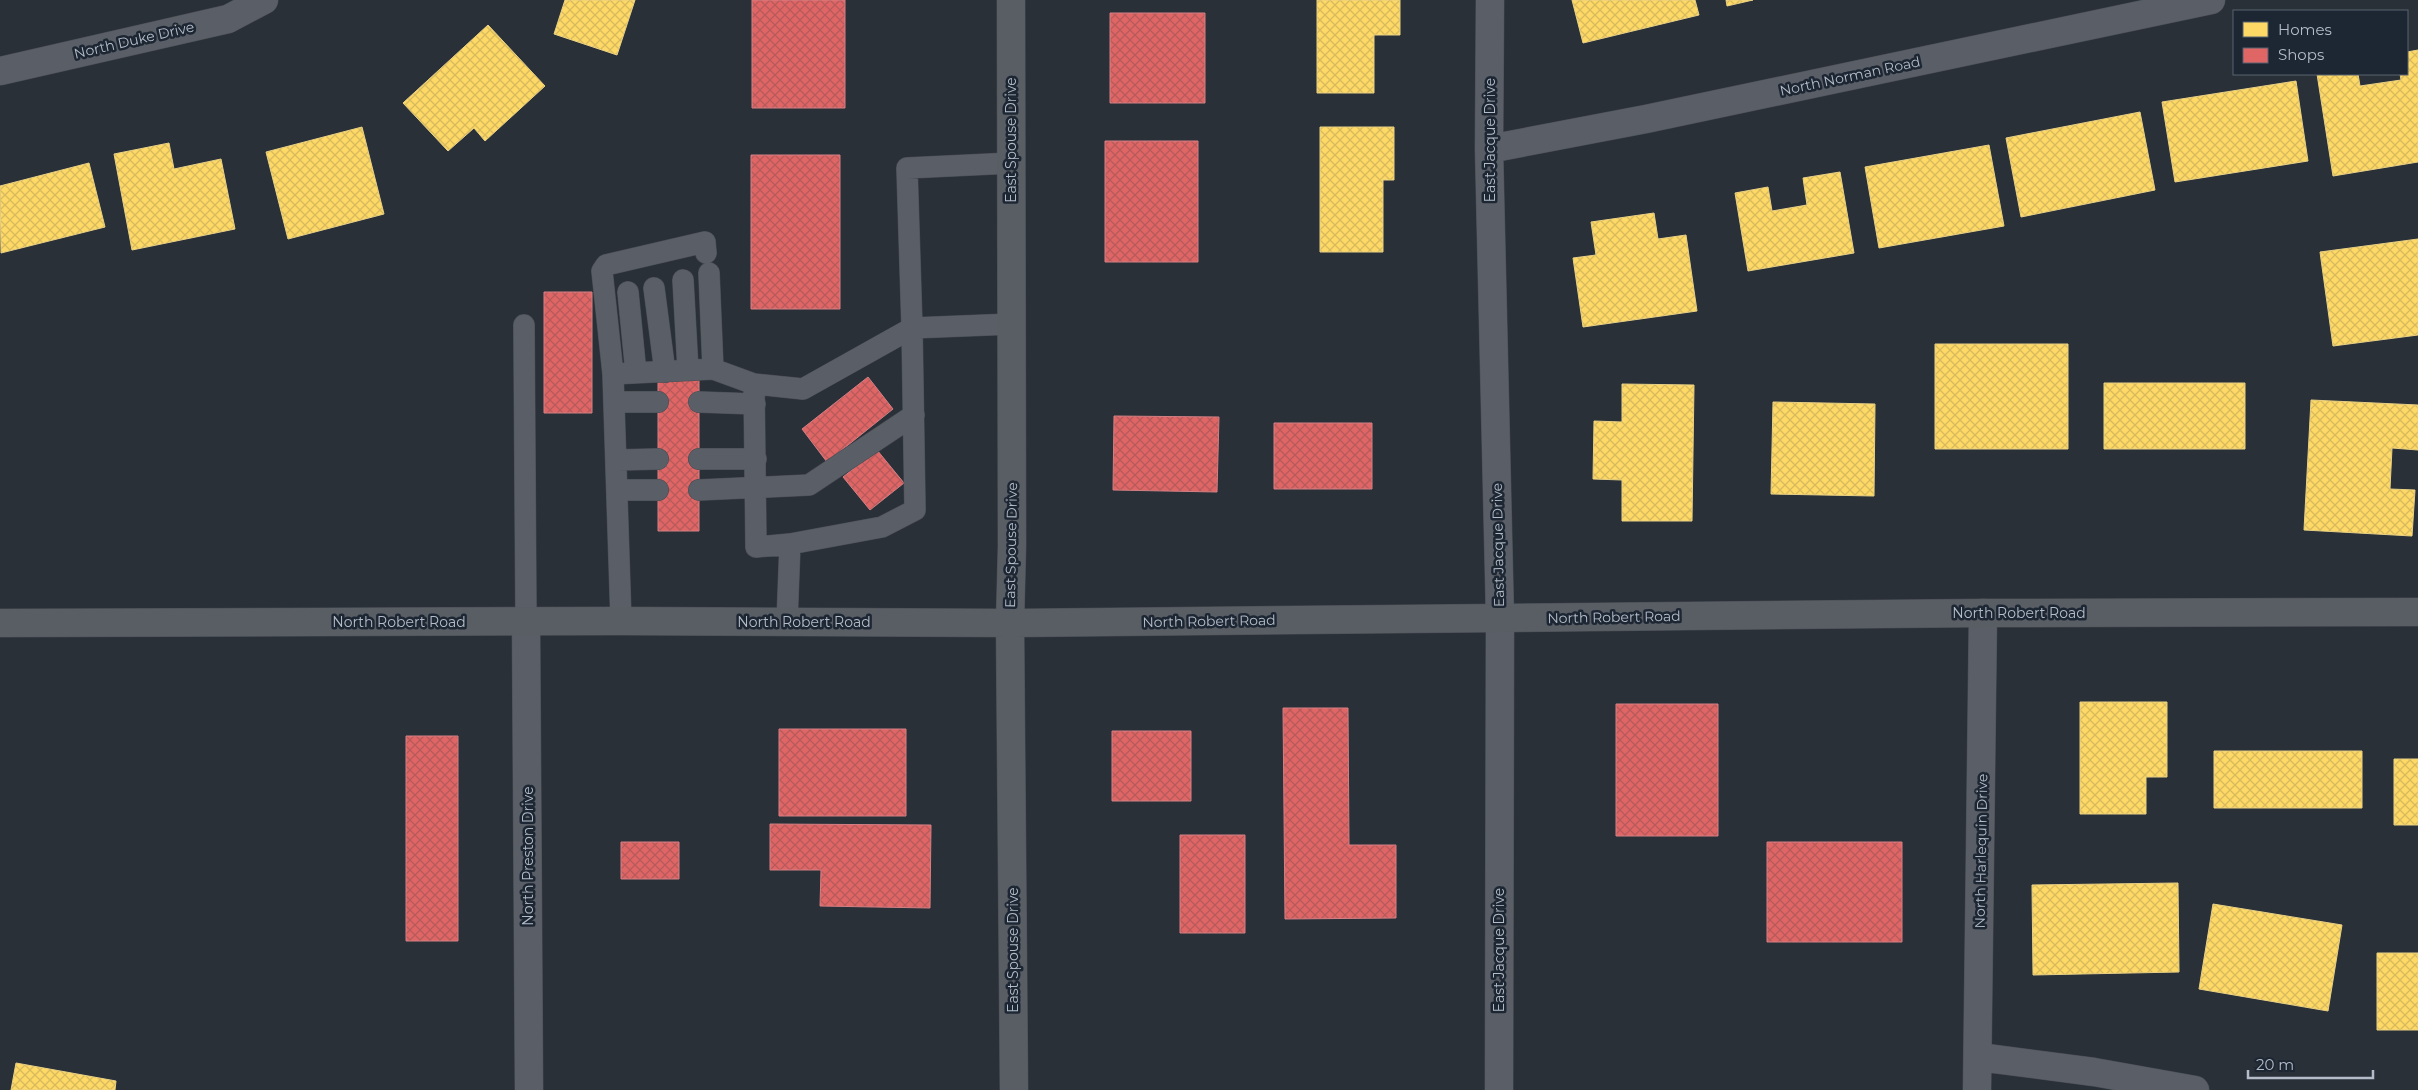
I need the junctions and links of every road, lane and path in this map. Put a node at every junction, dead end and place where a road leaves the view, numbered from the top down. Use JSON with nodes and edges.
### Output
{"nodes":[{"id":1,"x":264,"y":0,"type":"edge"},
{"id":2,"x":1011,"y":0,"type":"edge"},
{"id":3,"x":1490,"y":0,"type":"edge"},
{"id":4,"x":2212,"y":0,"type":"edge"},
{"id":5,"x":0,"y":71,"type":"edge"},
{"id":6,"x":1489,"y":148,"type":"junction"},
{"id":7,"x":1012,"y":164,"type":"junction"},
{"id":8,"x":681,"y":262,"type":"junction"},
{"id":9,"x":654,"y":288,"type":"dead end"},
{"id":10,"x":628,"y":292,"type":"dead end"},
{"id":11,"x":1012,"y":324,"type":"junction"},
{"id":12,"x":524,"y":326,"type":"dead end"},
{"id":13,"x":912,"y":328,"type":"junction"},
{"id":14,"x":713,"y":369,"type":"junction"},
{"id":15,"x":688,"y":370,"type":"junction"},
{"id":16,"x":665,"y":372,"type":"junction"},
{"id":17,"x":636,"y":373,"type":"junction"},
{"id":18,"x":613,"y":374,"type":"junction"},
{"id":19,"x":755,"y":394,"type":"junction"},
{"id":20,"x":614,"y":402,"type":"junction"},
{"id":21,"x":658,"y":402,"type":"dead end"},
{"id":22,"x":699,"y":402,"type":"dead end"},
{"id":23,"x":914,"y":415,"type":"junction"},
{"id":24,"x":658,"y":459,"type":"dead end"},
{"id":25,"x":699,"y":459,"type":"dead end"},
{"id":26,"x":756,"y":459,"type":"junction"},
{"id":27,"x":617,"y":460,"type":"junction"},
{"id":28,"x":756,"y":489,"type":"junction"},
{"id":29,"x":618,"y":490,"type":"junction"},
{"id":30,"x":658,"y":490,"type":"dead end"},
{"id":31,"x":699,"y":490,"type":"dead end"},
{"id":32,"x":790,"y":544,"type":"junction"},
{"id":33,"x":2418,"y":612,"type":"edge"},
{"id":34,"x":1983,"y":613,"type":"junction"},
{"id":35,"x":1500,"y":618,"type":"junction"},
{"id":36,"x":526,"y":621,"type":"junction"},
{"id":37,"x":621,"y":621,"type":"junction"},
{"id":38,"x":787,"y":622,"type":"junction"},
{"id":39,"x":0,"y":623,"type":"edge"},
{"id":40,"x":1010,"y":623,"type":"junction"},
{"id":41,"x":1979,"y":1058,"type":"junction"},
{"id":42,"x":529,"y":1090,"type":"edge"},
{"id":43,"x":1014,"y":1090,"type":"edge"},
{"id":44,"x":1499,"y":1090,"type":"edge"},
{"id":45,"x":1978,"y":1090,"type":"edge"},
{"id":46,"x":2195,"y":1090,"type":"edge"}],
"edges":[{"from":1,"to":5,"type":"street","name":"North Duke Drive"},
{"from":2,"to":7,"type":"main road","name":"East Spouse Drive"},
{"from":3,"to":6,"type":"street","name":"East Jacque Drive"},
{"from":4,"to":6,"type":"street","name":"North Norman Road"},
{"from":6,"to":35,"type":"street","name":"East Jacque Drive"},
{"from":7,"to":11,"type":"main road","name":"East Spouse Drive"},
{"from":7,"to":13,"type":"lane"},
{"from":8,"to":14,"type":"lane"},
{"from":8,"to":15,"type":"lane"},
{"from":8,"to":18,"type":"lane"},
{"from":9,"to":16,"type":"lane"},
{"from":10,"to":17,"type":"lane"},
{"from":11,"to":13,"type":"lane"},
{"from":11,"to":40,"type":"main road","name":"East Spouse Drive"},
{"from":12,"to":36,"type":"lane"},
{"from":13,"to":19,"type":"lane"},
{"from":13,"to":23,"type":"lane"},
{"from":14,"to":15,"type":"lane"},
{"from":14,"to":19,"type":"lane"},
{"from":15,"to":16,"type":"lane"},
{"from":16,"to":17,"type":"lane"},
{"from":17,"to":18,"type":"lane"},
{"from":18,"to":20,"type":"lane"},
{"from":19,"to":22,"type":"lane"},
{"from":19,"to":26,"type":"lane"},
{"from":20,"to":21,"type":"lane"},
{"from":20,"to":27,"type":"lane"},
{"from":23,"to":28,"type":"lane"},
{"from":23,"to":32,"type":"lane"},
{"from":24,"to":27,"type":"lane"},
{"from":25,"to":26,"type":"lane"},
{"from":26,"to":28,"type":"lane"},
{"from":27,"to":29,"type":"lane"},
{"from":28,"to":31,"type":"lane"},
{"from":28,"to":32,"type":"lane"},
{"from":29,"to":30,"type":"lane"},
{"from":29,"to":37,"type":"lane"},
{"from":32,"to":38,"type":"lane"},
{"from":33,"to":34,"type":"main road","name":"North Robert Road"},
{"from":34,"to":35,"type":"main road","name":"North Robert Road"},
{"from":34,"to":41,"type":"street","name":"North Harlequin Drive"},
{"from":35,"to":40,"type":"main road","name":"North Robert Road"},
{"from":35,"to":44,"type":"street","name":"East Jacque Drive"},
{"from":36,"to":37,"type":"main road","name":"North Robert Road"},
{"from":36,"to":39,"type":"main road","name":"North Robert Road"},
{"from":36,"to":42,"type":"street","name":"North Preston Drive"},
{"from":37,"to":38,"type":"main road","name":"North Robert Road"},
{"from":38,"to":40,"type":"main road","name":"North Robert Road"},
{"from":40,"to":43,"type":"main road","name":"East Spouse Drive"},
{"from":41,"to":45,"type":"street","name":"North Harlequin Drive"},
{"from":41,"to":46,"type":"street"}]}
